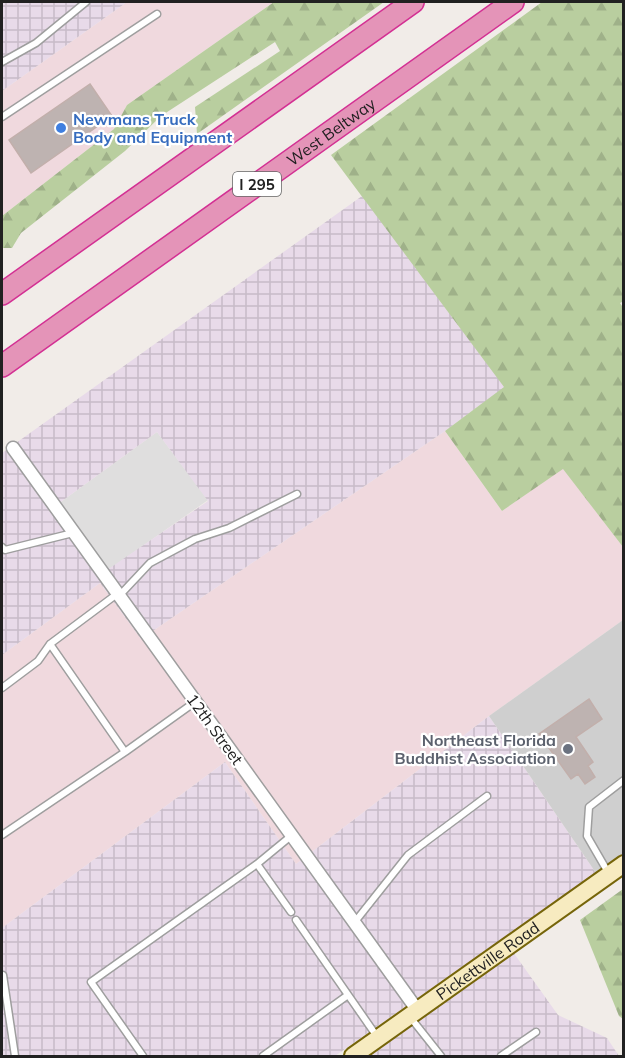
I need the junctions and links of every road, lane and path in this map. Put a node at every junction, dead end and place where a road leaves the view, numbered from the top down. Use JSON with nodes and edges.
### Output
{"nodes":[{"id":1,"x":86,"y":2,"type":"edge"},
{"id":2,"x":413,"y":2,"type":"edge"},
{"id":3,"x":513,"y":2,"type":"edge"},
{"id":4,"x":157,"y":14,"type":"dead end"},
{"id":5,"x":2,"y":62,"type":"edge"},
{"id":6,"x":2,"y":117,"type":"edge"},
{"id":7,"x":2,"y":294,"type":"edge"},
{"id":8,"x":2,"y":366,"type":"edge"},
{"id":9,"x":13,"y":448,"type":"dead end"},
{"id":10,"x":297,"y":494,"type":"dead end"},
{"id":11,"x":73,"y":533,"type":"junction"},
{"id":12,"x":2,"y":547,"type":"edge"},
{"id":13,"x":118,"y":595,"type":"junction"},
{"id":14,"x":50,"y":644,"type":"junction"},
{"id":15,"x":2,"y":688,"type":"edge"},
{"id":16,"x":195,"y":702,"type":"junction"},
{"id":17,"x":125,"y":752,"type":"junction"},
{"id":18,"x":624,"y":780,"type":"edge"},
{"id":19,"x":487,"y":796,"type":"dead end"},
{"id":20,"x":2,"y":836,"type":"edge"},
{"id":21,"x":291,"y":836,"type":"junction"},
{"id":22,"x":257,"y":864,"type":"junction"},
{"id":23,"x":624,"y":864,"type":"edge"},
{"id":24,"x":610,"y":874,"type":"junction"},
{"id":25,"x":291,"y":912,"type":"dead end"},
{"id":26,"x":296,"y":920,"type":"dead end"},
{"id":27,"x":354,"y":923,"type":"junction"},
{"id":28,"x":3,"y":975,"type":"edge"},
{"id":29,"x":348,"y":995,"type":"junction"},
{"id":30,"x":414,"y":1014,"type":"junction"},
{"id":31,"x":536,"y":1032,"type":"dead end"},
{"id":32,"x":378,"y":1038,"type":"junction"},
{"id":33,"x":358,"y":1055,"type":"edge"},
{"id":34,"x":15,"y":1056,"type":"edge"},
{"id":35,"x":143,"y":1056,"type":"edge"},
{"id":36,"x":263,"y":1056,"type":"edge"},
{"id":37,"x":441,"y":1056,"type":"edge"},
{"id":38,"x":501,"y":1056,"type":"edge"}],
"edges":[{"from":1,"to":5,"type":"lane"},
{"from":2,"to":7,"type":"highway"},
{"from":3,"to":8,"type":"highway","name":"West Beltway","number":"I 295"},
{"from":4,"to":6,"type":"lane"},
{"from":9,"to":11,"type":"street","name":"12th Street"},
{"from":10,"to":13,"type":"lane"},
{"from":11,"to":12,"type":"lane"},
{"from":11,"to":13,"type":"street","name":"12th Street"},
{"from":13,"to":14,"type":"lane"},
{"from":13,"to":16,"type":"street","name":"12th Street"},
{"from":14,"to":15,"type":"lane"},
{"from":14,"to":17,"type":"lane"},
{"from":16,"to":17,"type":"lane"},
{"from":16,"to":21,"type":"street","name":"12th Street"},
{"from":17,"to":20,"type":"lane"},
{"from":18,"to":24,"type":"lane"},
{"from":19,"to":27,"type":"lane"},
{"from":21,"to":22,"type":"lane"},
{"from":21,"to":27,"type":"street","name":"12th Street"},
{"from":22,"to":25,"type":"lane"},
{"from":22,"to":35,"type":"lane"},
{"from":23,"to":24,"type":"street","name":"Pickettville Road"},
{"from":24,"to":30,"type":"street","name":"Pickettville Road"},
{"from":26,"to":29,"type":"lane"},
{"from":27,"to":30,"type":"street","name":"12th Street"},
{"from":28,"to":34,"type":"lane"},
{"from":29,"to":32,"type":"lane"},
{"from":29,"to":36,"type":"lane"},
{"from":30,"to":32,"type":"street","name":"Pickettville Road"},
{"from":30,"to":37,"type":"lane"},
{"from":31,"to":38,"type":"lane"},
{"from":32,"to":33,"type":"street","name":"Pickettville Road"}]}
